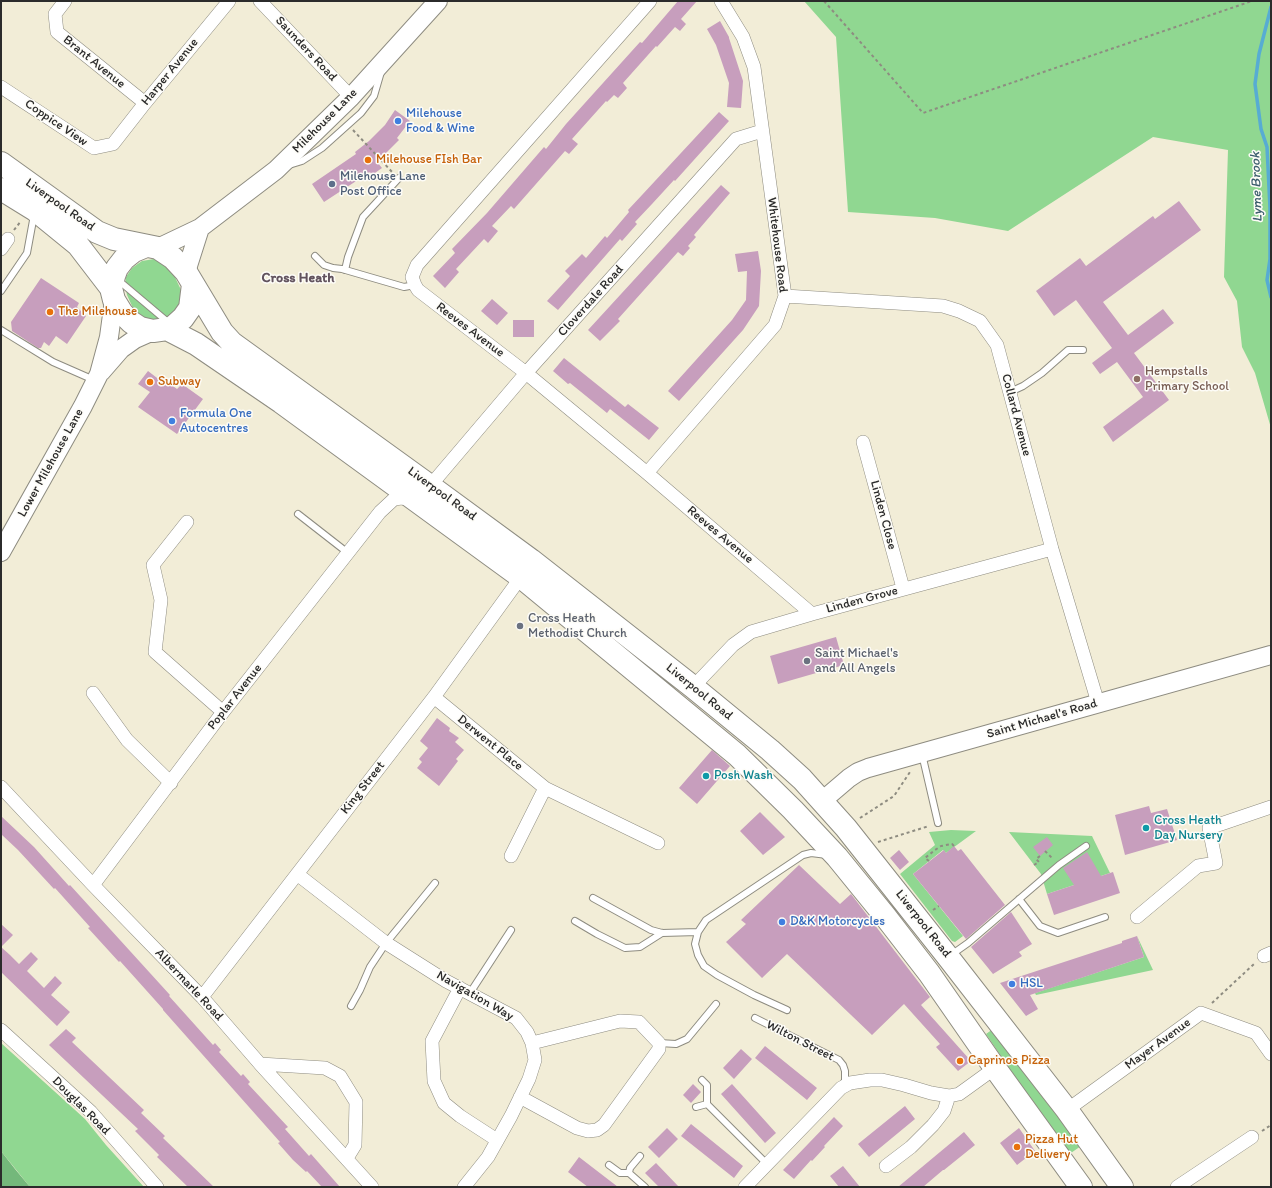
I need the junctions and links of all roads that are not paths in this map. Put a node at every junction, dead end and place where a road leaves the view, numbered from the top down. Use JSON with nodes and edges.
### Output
{"nodes":[{"id":1,"x":65,"y":1,"type":"edge"},
{"id":2,"x":229,"y":1,"type":"edge"},
{"id":3,"x":260,"y":1,"type":"edge"},
{"id":4,"x":438,"y":1,"type":"edge"},
{"id":5,"x":650,"y":1,"type":"edge"},
{"id":6,"x":721,"y":1,"type":"edge"},
{"id":7,"x":384,"y":60,"type":"junction"},
{"id":8,"x":1,"y":86,"type":"edge"},
{"id":9,"x":351,"y":97,"type":"junction"},
{"id":10,"x":145,"y":103,"type":"junction"},
{"id":11,"x":762,"y":131,"type":"junction"},
{"id":12,"x":113,"y":144,"type":"joint"},
{"id":13,"x":1,"y":163,"type":"edge"},
{"id":14,"x":276,"y":170,"type":"junction"},
{"id":15,"x":399,"y":178,"type":"road end"},
{"id":16,"x":1,"y":189,"type":"edge"},
{"id":17,"x":35,"y":210,"type":"junction"},
{"id":18,"x":200,"y":228,"type":"junction"},
{"id":19,"x":152,"y":247,"type":"junction"},
{"id":20,"x":315,"y":256,"type":"dead end"},
{"id":21,"x":345,"y":270,"type":"junction"},
{"id":22,"x":189,"y":278,"type":"junction"},
{"id":23,"x":414,"y":285,"type":"junction"},
{"id":24,"x":113,"y":288,"type":"junction"},
{"id":25,"x":1,"y":291,"type":"edge"},
{"id":26,"x":785,"y":296,"type":"junction"},
{"id":27,"x":164,"y":329,"type":"junction"},
{"id":28,"x":1,"y":330,"type":"edge"},
{"id":29,"x":1084,"y":350,"type":"dead end"},
{"id":30,"x":526,"y":373,"type":"junction"},
{"id":31,"x":97,"y":378,"type":"junction"},
{"id":32,"x":1010,"y":392,"type":"junction"},
{"id":33,"x":863,"y":442,"type":"dead end"},
{"id":34,"x":647,"y":473,"type":"junction"},
{"id":35,"x":423,"y":493,"type":"junction"},
{"id":36,"x":298,"y":514,"type":"dead end"},
{"id":37,"x":187,"y":522,"type":"dead end"},
{"id":38,"x":4,"y":541,"type":"edge"},
{"id":39,"x":1052,"y":548,"type":"junction"},
{"id":40,"x":348,"y":553,"type":"junction"},
{"id":41,"x":521,"y":577,"type":"junction"},
{"id":42,"x":903,"y":588,"type":"junction"},
{"id":43,"x":812,"y":614,"type":"junction"},
{"id":44,"x":1271,"y":654,"type":"edge"},
{"id":45,"x":693,"y":687,"type":"junction"},
{"id":46,"x":93,"y":693,"type":"dead end"},
{"id":47,"x":434,"y":697,"type":"junction"},
{"id":48,"x":1098,"y":703,"type":"junction"},
{"id":49,"x":223,"y":712,"type":"junction"},
{"id":50,"x":922,"y":753,"type":"junction"},
{"id":51,"x":171,"y":783,"type":"junction"},
{"id":52,"x":1,"y":787,"type":"edge"},
{"id":53,"x":546,"y":788,"type":"junction"},
{"id":54,"x":1271,"y":807,"type":"edge"},
{"id":55,"x":809,"y":808,"type":"junction"},
{"id":56,"x":938,"y":823,"type":"road end"},
{"id":57,"x":658,"y":844,"type":"dead end"},
{"id":58,"x":1086,"y":846,"type":"dead end"},
{"id":59,"x":511,"y":856,"type":"dead end"},
{"id":60,"x":837,"y":857,"type":"junction"},
{"id":61,"x":297,"y":874,"type":"junction"},
{"id":62,"x":435,"y":883,"type":"dead end"},
{"id":63,"x":93,"y":885,"type":"junction"},
{"id":64,"x":593,"y":898,"type":"dead end"},
{"id":65,"x":1019,"y":899,"type":"junction"},
{"id":66,"x":885,"y":916,"type":"junction"},
{"id":67,"x":1105,"y":916,"type":"dead end"},
{"id":68,"x":1137,"y":917,"type":"dead end"},
{"id":69,"x":575,"y":921,"type":"dead end"},
{"id":70,"x":511,"y":930,"type":"dead end"},
{"id":71,"x":698,"y":932,"type":"junction"},
{"id":72,"x":662,"y":933,"type":"junction"},
{"id":73,"x":386,"y":943,"type":"junction"},
{"id":74,"x":948,"y":957,"type":"junction"},
{"id":75,"x":465,"y":991,"type":"junction"},
{"id":76,"x":202,"y":996,"type":"junction"},
{"id":77,"x":716,"y":1004,"type":"dead end"},
{"id":78,"x":350,"y":1006,"type":"dead end"},
{"id":79,"x":788,"y":1010,"type":"dead end"},
{"id":80,"x":756,"y":1018,"type":"dead end"},
{"id":81,"x":1,"y":1030,"type":"edge"},
{"id":82,"x":532,"y":1043,"type":"junction"},
{"id":83,"x":660,"y":1043,"type":"junction"},
{"id":84,"x":1271,"y":1054,"type":"edge"},
{"id":85,"x":260,"y":1064,"type":"junction"},
{"id":86,"x":995,"y":1068,"type":"junction"},
{"id":87,"x":702,"y":1080,"type":"dead end"},
{"id":88,"x":841,"y":1088,"type":"junction"},
{"id":89,"x":949,"y":1096,"type":"junction"},
{"id":90,"x":520,"y":1097,"type":"junction"},
{"id":91,"x":707,"y":1104,"type":"junction"},
{"id":92,"x":696,"y":1107,"type":"dead end"},
{"id":93,"x":1067,"y":1110,"type":"junction"},
{"id":94,"x":1252,"y":1137,"type":"dead end"},
{"id":95,"x":497,"y":1140,"type":"junction"},
{"id":96,"x":640,"y":1156,"type":"dead end"},
{"id":97,"x":347,"y":1158,"type":"junction"},
{"id":98,"x":767,"y":1164,"type":"junction"},
{"id":99,"x":609,"y":1165,"type":"dead end"},
{"id":100,"x":886,"y":1166,"type":"dead end"},
{"id":101,"x":629,"y":1173,"type":"junction"},
{"id":102,"x":157,"y":1187,"type":"edge"},
{"id":103,"x":372,"y":1187,"type":"edge"},
{"id":104,"x":464,"y":1187,"type":"edge"},
{"id":105,"x":645,"y":1187,"type":"edge"},
{"id":106,"x":745,"y":1187,"type":"edge"},
{"id":107,"x":1081,"y":1187,"type":"edge"},
{"id":108,"x":1122,"y":1187,"type":"edge"},
{"id":109,"x":1177,"y":1187,"type":"edge"}],
"edges":[{"from":1,"to":10,"type":"street","name":"Brant Avenue"},
{"from":2,"to":10,"type":"street","name":"Harper Avenue"},
{"from":3,"to":9,"type":"street","name":"Saunders Road"},
{"from":4,"to":7,"type":"main road","name":"Milehouse Lane"},
{"from":5,"to":23,"type":"street"},
{"from":6,"to":11,"type":"street","name":"Whitehouse Road"},
{"from":7,"to":9,"type":"main road","name":"Milehouse Lane"},
{"from":7,"to":14,"type":"lane"},
{"from":8,"to":12,"type":"street","name":"Coppice View"},
{"from":9,"to":14,"type":"main road","name":"Milehouse Lane"},
{"from":10,"to":12,"type":"street","name":"Harper Avenue"},
{"from":11,"to":26,"type":"street","name":"Whitehouse Road"},
{"from":11,"to":30,"type":"street","name":"Cloverdale Road"},
{"from":13,"to":19,"type":"highway","name":"Liverpool Road"},
{"from":14,"to":18,"type":"main road","name":"Milehouse Lane"},
{"from":15,"to":21,"type":"lane"},
{"from":16,"to":17,"type":"highway","name":"Liverpool Road"},
{"from":17,"to":24,"type":"highway","name":"Liverpool Road"},
{"from":17,"to":25,"type":"lane"},
{"from":18,"to":19,"type":"main road","name":"Milehouse Lane"},
{"from":18,"to":22,"type":"main road"},
{"from":19,"to":22,"type":"highway"},
{"from":19,"to":24,"type":"highway"},
{"from":20,"to":21,"type":"lane"},
{"from":21,"to":23,"type":"lane"},
{"from":22,"to":27,"type":"highway"},
{"from":22,"to":35,"type":"highway","name":"Liverpool Road"},
{"from":23,"to":30,"type":"street","name":"Reeves Avenue"},
{"from":24,"to":27,"type":"highway"},
{"from":24,"to":31,"type":"main road","name":"Lower Milehouse Lane"},
{"from":26,"to":32,"type":"street","name":"Collard Avenue"},
{"from":26,"to":34,"type":"street","name":"Whitehouse Road"},
{"from":27,"to":31,"type":"main road","name":"Lower Milehouse Lane"},
{"from":27,"to":35,"type":"highway","name":"Liverpool Road"},
{"from":28,"to":31,"type":"lane"},
{"from":29,"to":32,"type":"lane"},
{"from":30,"to":34,"type":"street","name":"Reeves Avenue"},
{"from":30,"to":35,"type":"street","name":"Cloverdale Road"},
{"from":31,"to":38,"type":"main road","name":"Lower Milehouse Lane"},
{"from":32,"to":39,"type":"street","name":"Collard Avenue"},
{"from":33,"to":42,"type":"street","name":"Linden Close"},
{"from":34,"to":43,"type":"street","name":"Reeves Avenue"},
{"from":35,"to":40,"type":"street","name":"Poplar Avenue"},
{"from":35,"to":41,"type":"highway","name":"Liverpool Road"},
{"from":35,"to":45,"type":"highway","name":"Liverpool Road"},
{"from":36,"to":40,"type":"lane"},
{"from":37,"to":49,"type":"street"},
{"from":39,"to":42,"type":"street","name":"Linden Grove"},
{"from":39,"to":48,"type":"street","name":"Collard Avenue"},
{"from":40,"to":49,"type":"street","name":"Poplar Avenue"},
{"from":41,"to":47,"type":"street","name":"King Street"},
{"from":41,"to":55,"type":"highway","name":"Liverpool Road"},
{"from":42,"to":43,"type":"street","name":"Linden Grove"},
{"from":43,"to":45,"type":"street","name":"Linden Grove"},
{"from":44,"to":48,"type":"main road","name":"Saint Michael's Road"},
{"from":45,"to":55,"type":"highway","name":"Liverpool Road"},
{"from":46,"to":51,"type":"street"},
{"from":47,"to":53,"type":"street","name":"Derwent Place"},
{"from":47,"to":61,"type":"street","name":"King Street"},
{"from":48,"to":50,"type":"main road","name":"Saint Michael's Road"},
{"from":49,"to":51,"type":"street","name":"Poplar Avenue"},
{"from":50,"to":55,"type":"main road","name":"Saint Michael's Road"},
{"from":50,"to":56,"type":"lane"},
{"from":51,"to":63,"type":"street","name":"Poplar Avenue"},
{"from":52,"to":63,"type":"street","name":"Albermarle Road"},
{"from":53,"to":57,"type":"street","name":"Derwent Place"},
{"from":53,"to":59,"type":"street"},
{"from":54,"to":68,"type":"street"},
{"from":55,"to":60,"type":"highway","name":"Liverpool Road"},
{"from":55,"to":66,"type":"highway"},
{"from":55,"to":74,"type":"highway","name":"Liverpool Road"},
{"from":58,"to":65,"type":"lane"},
{"from":60,"to":66,"type":"highway","name":"Liverpool Road"},
{"from":60,"to":71,"type":"lane"},
{"from":61,"to":73,"type":"street","name":"Navigation Way"},
{"from":61,"to":76,"type":"street","name":"King Street"},
{"from":62,"to":73,"type":"lane"},
{"from":63,"to":76,"type":"street","name":"Albermarle Road"},
{"from":64,"to":72,"type":"lane"},
{"from":65,"to":67,"type":"lane"},
{"from":65,"to":74,"type":"lane"},
{"from":66,"to":86,"type":"highway","name":"Liverpool Road"},
{"from":69,"to":72,"type":"lane"},
{"from":70,"to":75,"type":"lane"},
{"from":71,"to":72,"type":"lane"},
{"from":71,"to":79,"type":"lane"},
{"from":73,"to":75,"type":"street","name":"Navigation Way"},
{"from":73,"to":78,"type":"lane"},
{"from":74,"to":93,"type":"highway","name":"Liverpool Road"},
{"from":75,"to":82,"type":"street","name":"Navigation Way"},
{"from":75,"to":95,"type":"street"},
{"from":76,"to":85,"type":"street","name":"Albermarle Road"},
{"from":77,"to":83,"type":"lane"},
{"from":80,"to":88,"type":"lane","name":"Wilton Street"},
{"from":81,"to":102,"type":"street","name":"Douglas Road"},
{"from":82,"to":83,"type":"street"},
{"from":82,"to":90,"type":"street","name":"Navigation Way"},
{"from":83,"to":90,"type":"street"},
{"from":84,"to":93,"type":"street","name":"Mayer Avenue"},
{"from":85,"to":97,"type":"street","name":"Albermarle Road"},
{"from":85,"to":97,"type":"street"},
{"from":86,"to":89,"type":"street"},
{"from":86,"to":107,"type":"highway","name":"Liverpool Road"},
{"from":87,"to":91,"type":"lane"},
{"from":88,"to":89,"type":"street"},
{"from":88,"to":98,"type":"street"},
{"from":89,"to":100,"type":"street"},
{"from":90,"to":95,"type":"street","name":"Navigation Way"},
{"from":91,"to":92,"type":"lane"},
{"from":91,"to":98,"type":"lane"},
{"from":93,"to":108,"type":"highway","name":"Liverpool Road"},
{"from":94,"to":109,"type":"street"},
{"from":95,"to":104,"type":"street","name":"Navigation Way"},
{"from":96,"to":101,"type":"lane"},
{"from":97,"to":103,"type":"street","name":"Albermarle Road"},
{"from":98,"to":106,"type":"street"},
{"from":99,"to":101,"type":"lane"},
{"from":101,"to":105,"type":"lane"}]}
